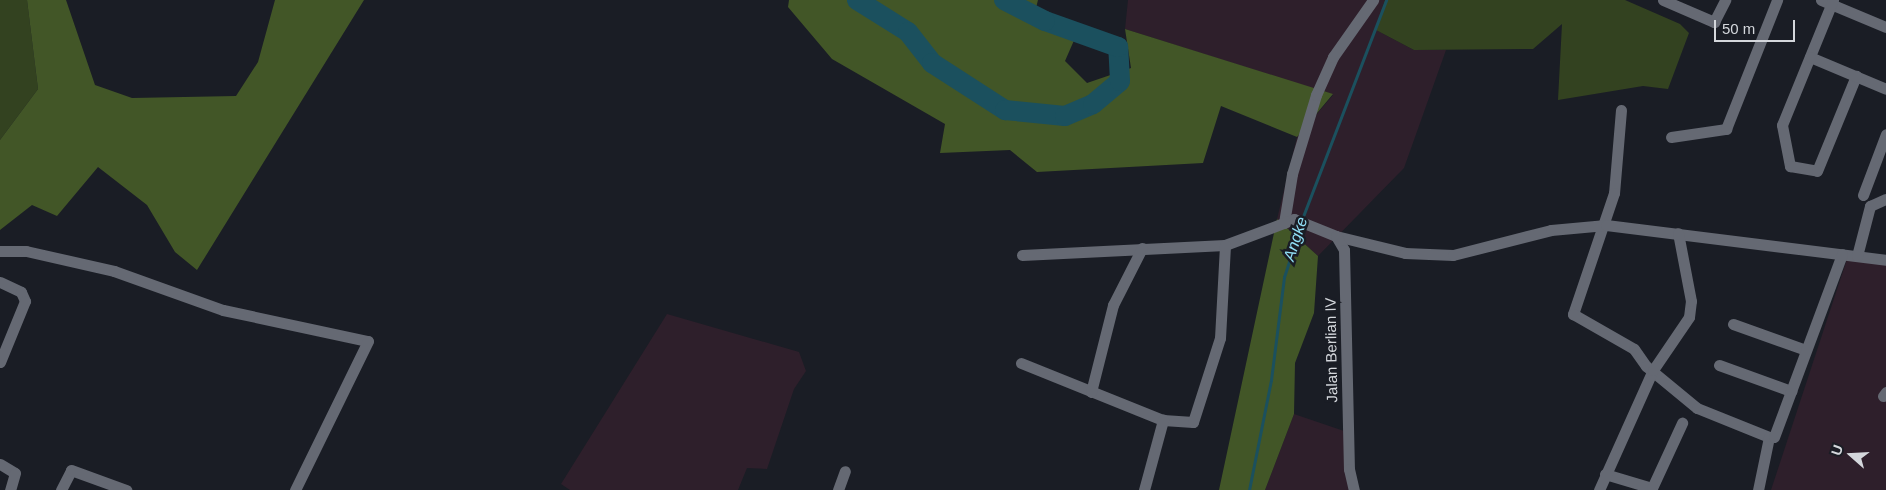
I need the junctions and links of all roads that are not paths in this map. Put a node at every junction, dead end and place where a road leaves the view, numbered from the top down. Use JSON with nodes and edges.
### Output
{"nodes":[{"id":1,"x":1373,"y":0,"type":"edge"},
{"id":2,"x":1666,"y":0,"type":"edge"},
{"id":3,"x":1725,"y":0,"type":"edge"},
{"id":4,"x":1777,"y":0,"type":"edge"},
{"id":5,"x":1829,"y":2,"type":"edge"},
{"id":6,"x":1886,"y":27,"type":"edge"},
{"id":7,"x":1810,"y":57,"type":"junction"},
{"id":8,"x":1856,"y":76,"type":"junction"},
{"id":9,"x":1886,"y":89,"type":"edge"},
{"id":10,"x":1621,"y":110,"type":"dead end"},
{"id":11,"x":1886,"y":134,"type":"edge"},
{"id":12,"x":1671,"y":137,"type":"dead end"},
{"id":13,"x":1881,"y":161,"type":"edge"},
{"id":14,"x":1864,"y":195,"type":"dead end"},
{"id":15,"x":1886,"y":200,"type":"edge"},
{"id":16,"x":1289,"y":221,"type":"junction"},
{"id":17,"x":1606,"y":225,"type":"junction"},
{"id":18,"x":1678,"y":233,"type":"junction"},
{"id":19,"x":1336,"y":236,"type":"junction"},
{"id":20,"x":1225,"y":245,"type":"junction"},
{"id":21,"x":1142,"y":248,"type":"junction"},
{"id":22,"x":0,"y":251,"type":"edge"},
{"id":23,"x":1842,"y":254,"type":"junction"},
{"id":24,"x":1022,"y":255,"type":"dead end"},
{"id":25,"x":1857,"y":256,"type":"junction"},
{"id":26,"x":1886,"y":260,"type":"edge"},
{"id":27,"x":0,"y":282,"type":"edge"},
{"id":28,"x":1733,"y":324,"type":"dead end"},
{"id":29,"x":1806,"y":350,"type":"junction"},
{"id":30,"x":0,"y":362,"type":"edge"},
{"id":31,"x":1021,"y":363,"type":"dead end"},
{"id":32,"x":1719,"y":365,"type":"dead end"},
{"id":33,"x":1653,"y":370,"type":"junction"},
{"id":34,"x":1792,"y":391,"type":"junction"},
{"id":35,"x":1091,"y":392,"type":"junction"},
{"id":36,"x":1704,"y":404,"type":"dead end"},
{"id":37,"x":1163,"y":420,"type":"junction"},
{"id":38,"x":1682,"y":424,"type":"dead end"},
{"id":39,"x":0,"y":464,"type":"edge"},
{"id":40,"x":845,"y":471,"type":"dead end"},
{"id":41,"x":1605,"y":474,"type":"junction"},
{"id":42,"x":110,"y":487,"type":"edge"},
{"id":43,"x":10,"y":490,"type":"edge"},
{"id":44,"x":60,"y":490,"type":"edge"},
{"id":45,"x":126,"y":490,"type":"edge"},
{"id":46,"x":295,"y":490,"type":"edge"},
{"id":47,"x":838,"y":490,"type":"edge"},
{"id":48,"x":1144,"y":490,"type":"edge"},
{"id":49,"x":1354,"y":490,"type":"edge"},
{"id":50,"x":1599,"y":490,"type":"edge"},
{"id":51,"x":1758,"y":490,"type":"edge"}],
"edges":[{"from":1,"to":16,"type":"street"},
{"from":2,"to":3,"type":"street"},
{"from":4,"to":12,"type":"street"},
{"from":5,"to":6,"type":"street"},
{"from":5,"to":7,"type":"street"},
{"from":7,"to":8,"type":"street"},
{"from":7,"to":8,"type":"street"},
{"from":8,"to":9,"type":"street"},
{"from":10,"to":17,"type":"street"},
{"from":11,"to":13,"type":"street"},
{"from":13,"to":14,"type":"street"},
{"from":15,"to":25,"type":"street"},
{"from":16,"to":19,"type":"street"},
{"from":16,"to":20,"type":"street"},
{"from":17,"to":18,"type":"street"},
{"from":17,"to":19,"type":"street"},
{"from":17,"to":33,"type":"street"},
{"from":18,"to":23,"type":"street"},
{"from":18,"to":33,"type":"street"},
{"from":19,"to":49,"type":"street","name":"Jalan Berlian IV"},
{"from":20,"to":21,"type":"street"},
{"from":20,"to":37,"type":"street"},
{"from":21,"to":24,"type":"street"},
{"from":21,"to":35,"type":"street"},
{"from":22,"to":46,"type":"street"},
{"from":23,"to":25,"type":"street"},
{"from":23,"to":29,"type":"street"},
{"from":25,"to":26,"type":"street"},
{"from":27,"to":30,"type":"street"},
{"from":28,"to":29,"type":"street"},
{"from":29,"to":34,"type":"street"},
{"from":31,"to":35,"type":"street"},
{"from":32,"to":34,"type":"street"},
{"from":33,"to":41,"type":"street"},
{"from":33,"to":51,"type":"street"},
{"from":34,"to":36,"type":"street"},
{"from":35,"to":37,"type":"street"},
{"from":37,"to":48,"type":"street"},
{"from":38,"to":41,"type":"street"},
{"from":39,"to":43,"type":"street"},
{"from":40,"to":47,"type":"street"},
{"from":41,"to":50,"type":"street"},
{"from":42,"to":44,"type":"street"},
{"from":42,"to":45,"type":"street"}]}
